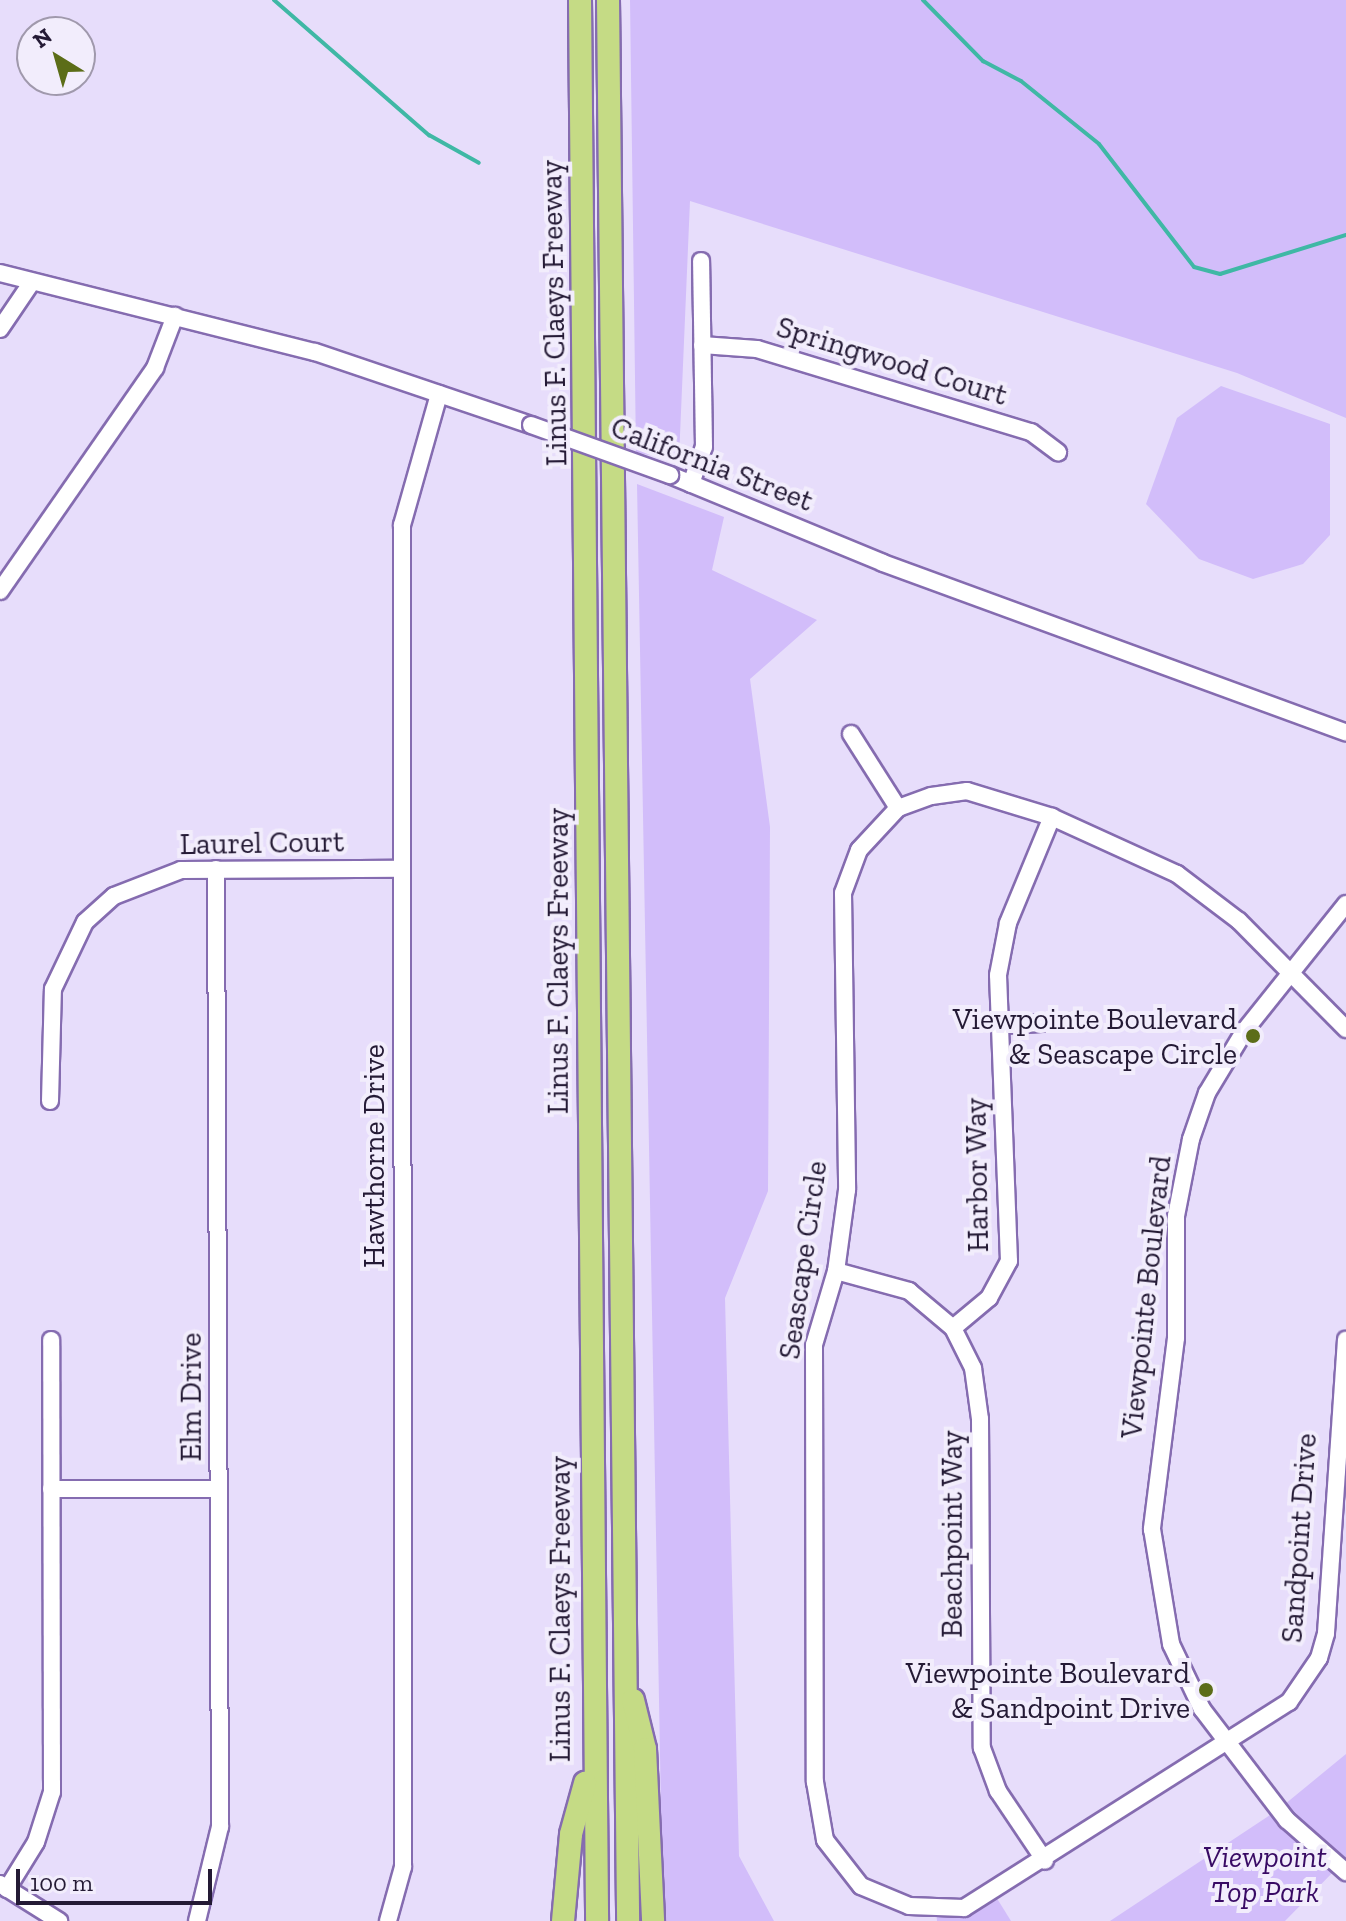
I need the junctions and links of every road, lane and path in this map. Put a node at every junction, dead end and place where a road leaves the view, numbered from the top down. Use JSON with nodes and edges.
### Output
{"nodes":[{"id":1,"x":580,"y":0,"type":"edge"},
{"id":2,"x":608,"y":0,"type":"edge"},
{"id":3,"x":701,"y":261,"type":"dead end"},
{"id":4,"x":0,"y":273,"type":"edge"},
{"id":5,"x":32,"y":282,"type":"junction"},
{"id":6,"x":175,"y":316,"type":"junction"},
{"id":7,"x":0,"y":329,"type":"edge"},
{"id":8,"x":702,"y":345,"type":"junction"},
{"id":9,"x":439,"y":394,"type":"junction"},
{"id":10,"x":1058,"y":452,"type":"dead end"},
{"id":11,"x":691,"y":484,"type":"junction"},
{"id":12,"x":0,"y":591,"type":"edge"},
{"id":13,"x":1346,"y":732,"type":"edge"},
{"id":14,"x":851,"y":734,"type":"dead end"},
{"id":15,"x":898,"y":808,"type":"junction"},
{"id":16,"x":1052,"y":817,"type":"junction"},
{"id":17,"x":216,"y":869,"type":"junction"},
{"id":18,"x":402,"y":869,"type":"junction"},
{"id":19,"x":1346,"y":904,"type":"edge"},
{"id":20,"x":1292,"y":974,"type":"junction"},
{"id":21,"x":1067,"y":1022,"type":"dead end"},
{"id":22,"x":1000,"y":1025,"type":"junction"},
{"id":23,"x":1346,"y":1029,"type":"edge"},
{"id":24,"x":50,"y":1101,"type":"dead end"},
{"id":25,"x":836,"y":1271,"type":"junction"},
{"id":26,"x":953,"y":1328,"type":"junction"},
{"id":27,"x":51,"y":1340,"type":"dead end"},
{"id":28,"x":1346,"y":1340,"type":"edge"},
{"id":29,"x":1339,"y":1477,"type":"edge"},
{"id":30,"x":51,"y":1489,"type":"junction"},
{"id":31,"x":219,"y":1489,"type":"junction"},
{"id":32,"x":623,"y":1659,"type":"junction"},
{"id":33,"x":1225,"y":1747,"type":"junction"},
{"id":34,"x":590,"y":1763,"type":"junction"},
{"id":35,"x":1045,"y":1861,"type":"junction"},
{"id":36,"x":1346,"y":1872,"type":"edge"},
{"id":37,"x":3,"y":1886,"type":"edge"},
{"id":38,"x":59,"y":1921,"type":"edge"},
{"id":39,"x":197,"y":1921,"type":"edge"},
{"id":40,"x":388,"y":1921,"type":"edge"},
{"id":41,"x":563,"y":1921,"type":"edge"},
{"id":42,"x":597,"y":1921,"type":"edge"},
{"id":43,"x":628,"y":1921,"type":"edge"},
{"id":44,"x":653,"y":1921,"type":"edge"}],
"edges":[{"from":1,"to":34,"type":"highway","name":"Linus F. Claeys Freeway"},
{"from":2,"to":32,"type":"highway","name":"Linus F. Claeys Freeway"},
{"from":3,"to":8,"type":"street"},
{"from":4,"to":5,"type":"street","name":"California Street"},
{"from":5,"to":6,"type":"street","name":"California Street"},
{"from":5,"to":7,"type":"street"},
{"from":6,"to":9,"type":"street","name":"California Street"},
{"from":6,"to":12,"type":"street"},
{"from":8,"to":10,"type":"street","name":"Springwood Court"},
{"from":8,"to":11,"type":"street"},
{"from":9,"to":11,"type":"street","name":"California Street","bridge":true},
{"from":9,"to":18,"type":"street","name":"Hawthorne Drive"},
{"from":11,"to":13,"type":"street","name":"California Street"},
{"from":14,"to":15,"type":"street"},
{"from":15,"to":16,"type":"street"},
{"from":15,"to":25,"type":"street","name":"Seascape Circle"},
{"from":16,"to":20,"type":"street"},
{"from":16,"to":22,"type":"street","name":"Harbor Way"},
{"from":17,"to":18,"type":"street","name":"Laurel Court"},
{"from":17,"to":24,"type":"street","name":"Laurel Court"},
{"from":17,"to":31,"type":"street","name":"Elm Drive"},
{"from":18,"to":40,"type":"street","name":"Hawthorne Drive"},
{"from":19,"to":20,"type":"street","name":"Viewpointe Boulevard"},
{"from":20,"to":23,"type":"street"},
{"from":20,"to":33,"type":"street","name":"Viewpointe Boulevard"},
{"from":21,"to":22,"type":"street"},
{"from":22,"to":26,"type":"street","name":"Harbor Way"},
{"from":25,"to":26,"type":"street","name":"Beachpoint Way"},
{"from":25,"to":35,"type":"street","name":"Seascape Circle"},
{"from":26,"to":35,"type":"street","name":"Beachpoint Way"},
{"from":27,"to":30,"type":"street"},
{"from":28,"to":29,"type":"street","name":"Sandpoint Drive"},
{"from":29,"to":33,"type":"street","name":"Sandpoint Drive"},
{"from":30,"to":31,"type":"street"},
{"from":30,"to":37,"type":"street"},
{"from":31,"to":39,"type":"street","name":"Elm Drive"},
{"from":32,"to":43,"type":"highway","name":"Linus F. Claeys Freeway"},
{"from":32,"to":44,"type":"highway"},
{"from":33,"to":35,"type":"street","name":"Seascape Circle"},
{"from":33,"to":36,"type":"street","name":"Viewpointe Boulevard"},
{"from":34,"to":41,"type":"highway"},
{"from":34,"to":42,"type":"highway","name":"Linus F. Claeys Freeway"},
{"from":37,"to":38,"type":"street"}]}
